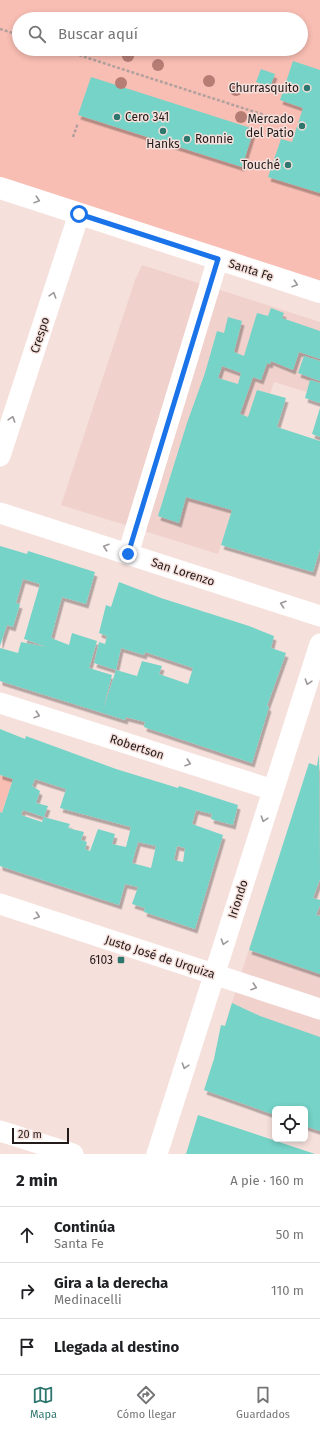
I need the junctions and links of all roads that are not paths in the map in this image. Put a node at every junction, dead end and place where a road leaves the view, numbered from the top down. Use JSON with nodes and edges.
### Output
{"nodes":[{"id":1,"x":0,"y":188,"type":"edge"},
{"id":2,"x":79,"y":214,"type":"junction"},
{"id":3,"x":218,"y":259,"type":"junction"},
{"id":4,"x":320,"y":292,"type":"edge"},
{"id":5,"x":0,"y":456,"type":"edge"},
{"id":6,"x":0,"y":513,"type":"edge"},
{"id":7,"x":128,"y":554,"type":"junction"},
{"id":8,"x":320,"y":616,"type":"edge"},
{"id":9,"x":320,"y":644,"type":"edge"},
{"id":10,"x":0,"y":703,"type":"edge"},
{"id":11,"x":273,"y":790,"type":"junction"},
{"id":12,"x":0,"y":904,"type":"edge"},
{"id":13,"x":214,"y":974,"type":"junction"},
{"id":14,"x":320,"y":1009,"type":"edge"},
{"id":15,"x":0,"y":1131,"type":"edge"},
{"id":16,"x":73,"y":1154,"type":"edge"},
{"id":17,"x":157,"y":1154,"type":"edge"}],
"edges":[{"from":1,"to":2,"type":"main road","name":"Santa Fe","one_way":true},
{"from":2,"to":3,"type":"main road","name":"Santa Fe"},
{"from":5,"to":2,"type":"street","name":"Crespo","one_way":true},
{"from":3,"to":4,"type":"main road","name":"Santa Fe","one_way":true},
{"from":3,"to":7,"type":"street"},
{"from":7,"to":6,"type":"street","name":"San Lorenzo","one_way":true},
{"from":8,"to":7,"type":"street","name":"San Lorenzo","one_way":true},
{"from":9,"to":11,"type":"street","name":"Iriondo","one_way":true},
{"from":10,"to":11,"type":"street","name":"Robertson","one_way":true},
{"from":11,"to":13,"type":"street","name":"Iriondo","one_way":true},
{"from":12,"to":13,"type":"street","name":"Justo José de Urquiza","one_way":true},
{"from":13,"to":14,"type":"street","name":"Justo José de Urquiza","one_way":true},
{"from":13,"to":17,"type":"street","name":"Iriondo","one_way":true},
{"from":15,"to":16,"type":"street"}]}
